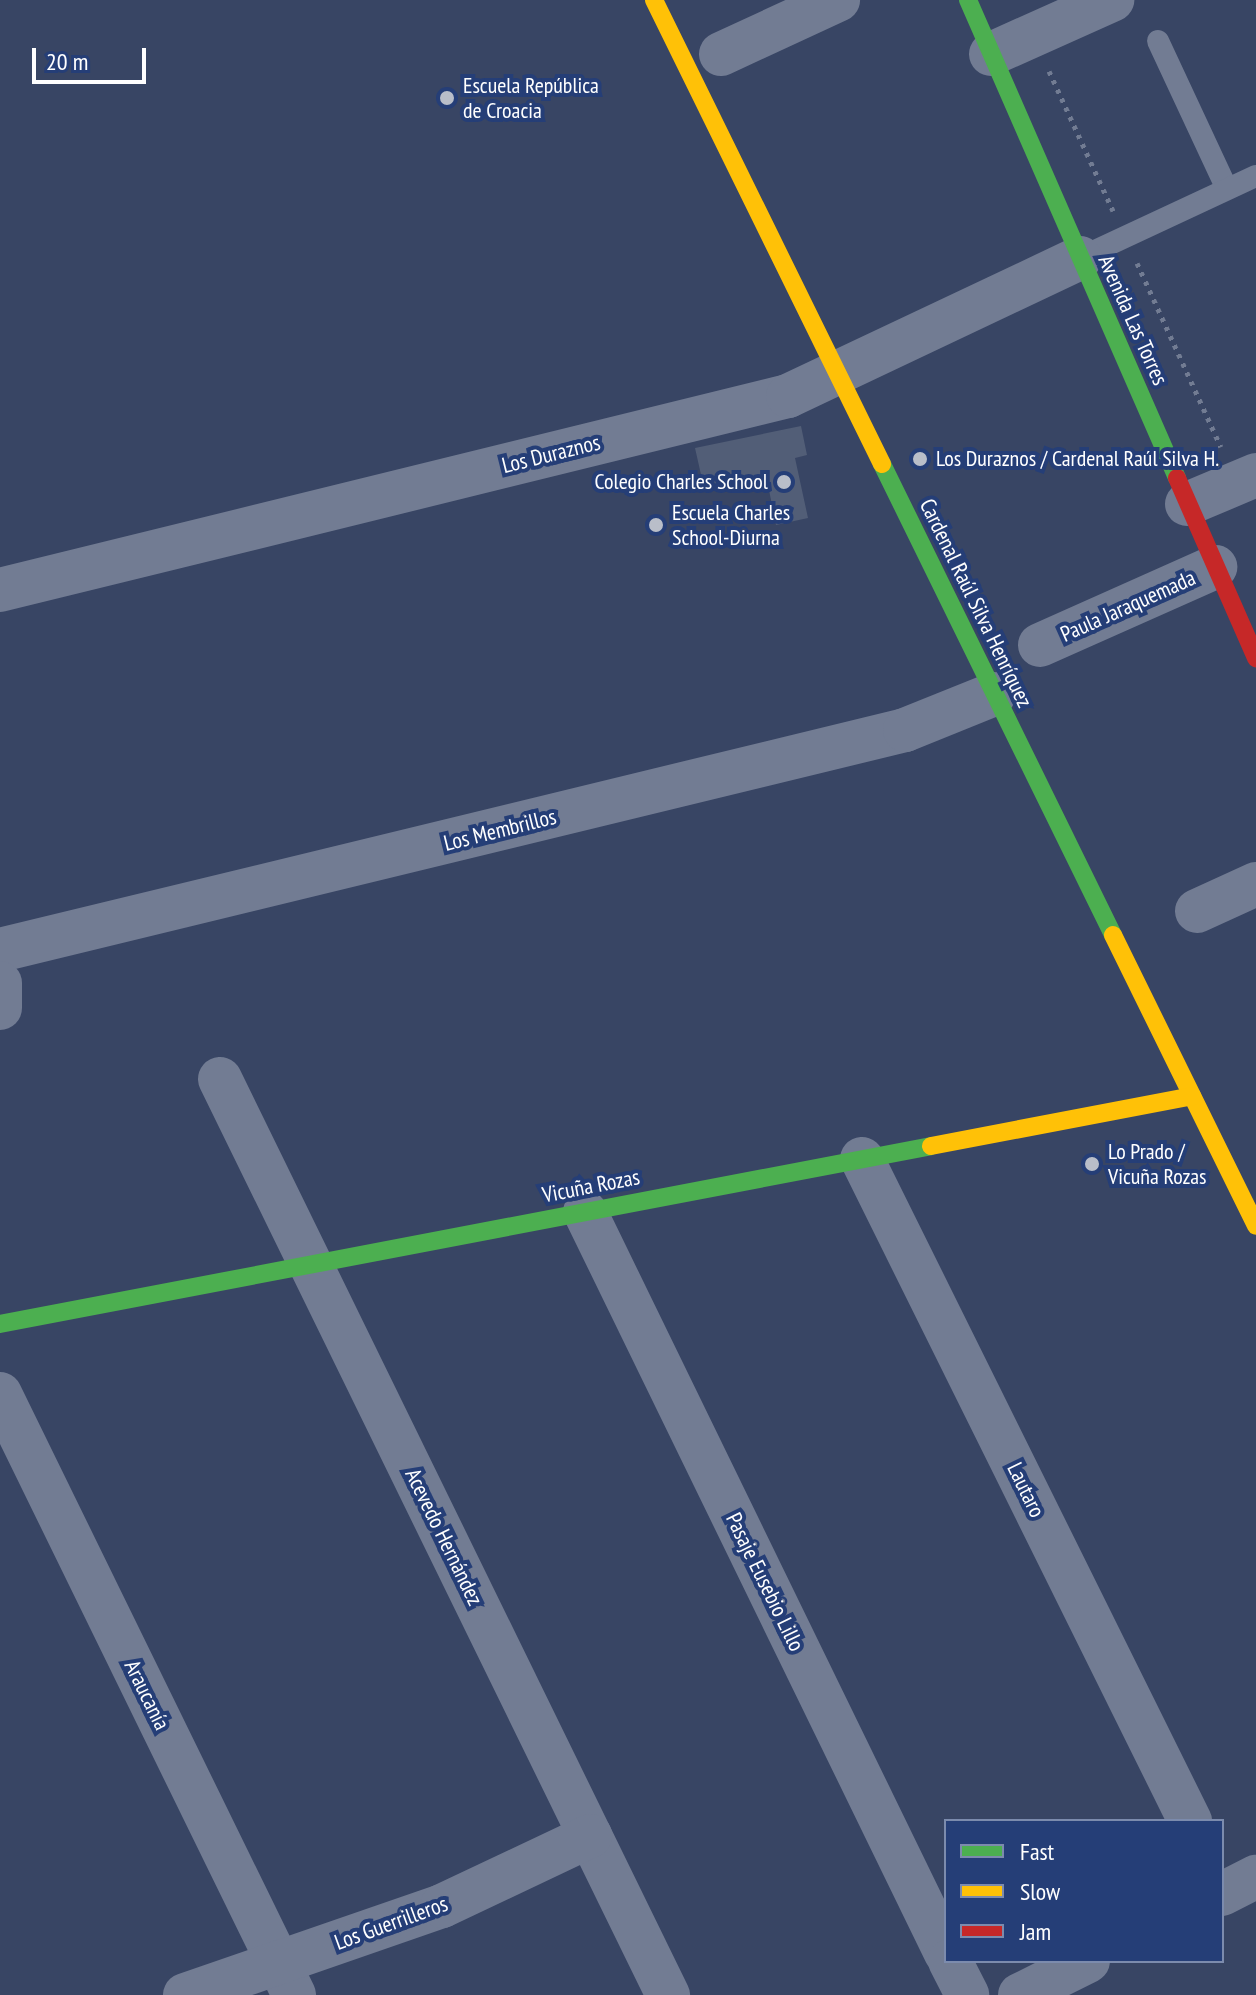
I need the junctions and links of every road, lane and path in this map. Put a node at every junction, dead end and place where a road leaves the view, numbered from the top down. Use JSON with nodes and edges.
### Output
{"nodes":[{"id":1,"x":654,"y":0,"type":"edge"},
{"id":2,"x":838,"y":0,"type":"edge"},
{"id":3,"x":968,"y":0,"type":"edge"},
{"id":4,"x":1112,"y":0,"type":"edge"},
{"id":5,"x":1158,"y":41,"type":"dead end"},
{"id":6,"x":721,"y":54,"type":"dead end"},
{"id":7,"x":991,"y":54,"type":"junction"},
{"id":8,"x":1256,"y":176,"type":"edge"},
{"id":9,"x":1227,"y":189,"type":"junction"},
{"id":10,"x":1080,"y":258,"type":"junction"},
{"id":11,"x":837,"y":373,"type":"junction"},
{"id":12,"x":1256,"y":475,"type":"edge"},
{"id":13,"x":1187,"y":504,"type":"junction"},
{"id":14,"x":1215,"y":567,"type":"junction"},
{"id":15,"x":0,"y":590,"type":"edge"},
{"id":16,"x":1040,"y":645,"type":"dead end"},
{"id":17,"x":1256,"y":658,"type":"edge"},
{"id":18,"x":994,"y":694,"type":"junction"},
{"id":19,"x":1256,"y":884,"type":"edge"},
{"id":20,"x":1197,"y":911,"type":"dead end"},
{"id":21,"x":0,"y":950,"type":"edge"},
{"id":22,"x":0,"y":983,"type":"edge"},
{"id":23,"x":0,"y":1008,"type":"edge"},
{"id":24,"x":220,"y":1079,"type":"dead end"},
{"id":25,"x":1192,"y":1096,"type":"junction"},
{"id":26,"x":862,"y":1159,"type":"junction"},
{"id":27,"x":585,"y":1212,"type":"junction"},
{"id":28,"x":1256,"y":1226,"type":"edge"},
{"id":29,"x":311,"y":1264,"type":"junction"},
{"id":30,"x":0,"y":1324,"type":"edge"},
{"id":31,"x":0,"y":1394,"type":"edge"},
{"id":32,"x":1189,"y":1819,"type":"edge"},
{"id":33,"x":590,"y":1836,"type":"junction"},
{"id":34,"x":944,"y":1949,"type":"edge"},
{"id":35,"x":951,"y":1963,"type":"edge"},
{"id":36,"x":1084,"y":1963,"type":"edge"},
{"id":37,"x":286,"y":1980,"type":"edge"},
{"id":38,"x":185,"y":1995,"type":"edge"},
{"id":39,"x":668,"y":1995,"type":"edge"},
{"id":40,"x":967,"y":1995,"type":"edge"},
{"id":41,"x":1020,"y":1995,"type":"edge"}],
"edges":[{"from":1,"to":11,"type":"main road","name":"Cardenal Raúl Silva Henríquez"},
{"from":2,"to":6,"type":"street"},
{"from":3,"to":7,"type":"main road","name":"Avenida Las Torres"},
{"from":4,"to":7,"type":"street"},
{"from":5,"to":9,"type":"lane"},
{"from":7,"to":10,"type":"main road","name":"Avenida Las Torres"},
{"from":8,"to":9,"type":"lane"},
{"from":9,"to":10,"type":"lane"},
{"from":10,"to":11,"type":"street","name":"Los Duraznos"},
{"from":10,"to":13,"type":"main road","name":"Avenida Las Torres"},
{"from":11,"to":15,"type":"street","name":"Los Duraznos"},
{"from":11,"to":18,"type":"main road","name":"Cardenal Raúl Silva Henríquez"},
{"from":12,"to":13,"type":"street"},
{"from":13,"to":14,"type":"main road","name":"Avenida Las Torres"},
{"from":14,"to":16,"type":"street","name":"Paula Jaraquemada"},
{"from":14,"to":17,"type":"main road","name":"Avenida Las Torres"},
{"from":18,"to":21,"type":"street","name":"Los Membrillos"},
{"from":18,"to":25,"type":"main road","name":"Cardenal Raúl Silva Henríquez"},
{"from":19,"to":20,"type":"street"},
{"from":22,"to":23,"type":"street"},
{"from":24,"to":29,"type":"street","name":"Acevedo Hernández"},
{"from":25,"to":26,"type":"main road","name":"Vicuña Rozas"},
{"from":25,"to":28,"type":"main road","name":"Cardenal Raúl Silva Henríquez"},
{"from":26,"to":27,"type":"main road","name":"Vicuña Rozas"},
{"from":26,"to":32,"type":"street","name":"Lautaro"},
{"from":27,"to":29,"type":"main road","name":"Vicuña Rozas"},
{"from":27,"to":34,"type":"street","name":"Pasaje Eusebio Lillo"},
{"from":29,"to":30,"type":"main road","name":"Vicuña Rozas"},
{"from":29,"to":33,"type":"street","name":"Acevedo Hernández"},
{"from":31,"to":37,"type":"street","name":"Araucanía"},
{"from":33,"to":37,"type":"street","name":"Los Guerrilleros"},
{"from":33,"to":39,"type":"street","name":"Acevedo Hernández"},
{"from":35,"to":40,"type":"street"},
{"from":36,"to":41,"type":"street"},
{"from":37,"to":38,"type":"street","name":"Los Guerrilleros"}]}
